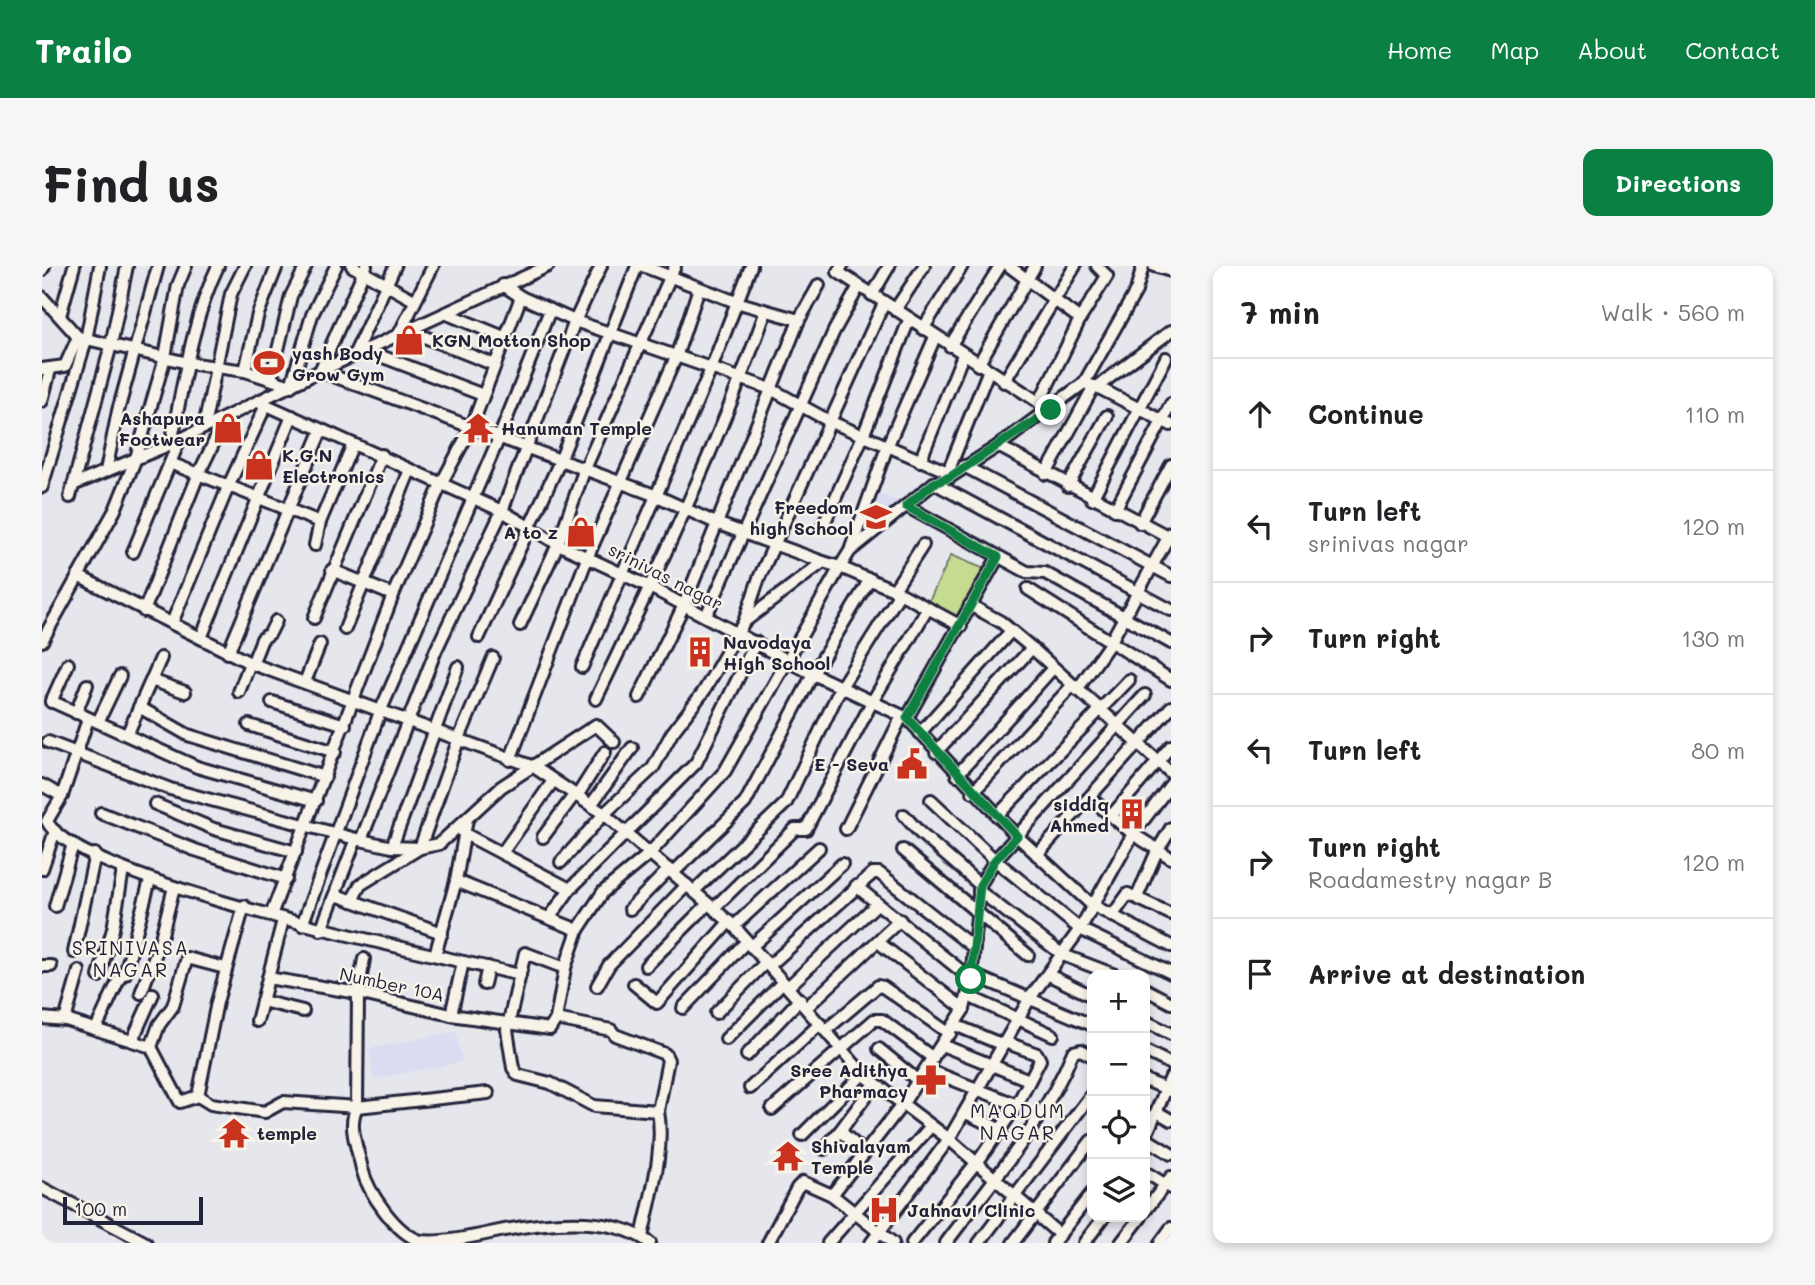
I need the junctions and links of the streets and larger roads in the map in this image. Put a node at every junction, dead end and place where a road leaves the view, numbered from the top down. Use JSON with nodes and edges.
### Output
{"nodes":[{"id":1,"x":74,"y":266,"type":"edge"},
{"id":2,"x":100,"y":266,"type":"edge"},
{"id":3,"x":127,"y":266,"type":"edge"},
{"id":4,"x":158,"y":266,"type":"edge"},
{"id":5,"x":186,"y":266,"type":"edge"},
{"id":6,"x":218,"y":266,"type":"edge"},
{"id":7,"x":245,"y":266,"type":"edge"},
{"id":8,"x":277,"y":266,"type":"edge"},
{"id":9,"x":306,"y":266,"type":"edge"},
{"id":10,"x":336,"y":266,"type":"edge"},
{"id":11,"x":352,"y":266,"type":"edge"},
{"id":12,"x":395,"y":266,"type":"edge"},
{"id":13,"x":548,"y":266,"type":"edge"},
{"id":14,"x":601,"y":266,"type":"edge"},
{"id":15,"x":637,"y":266,"type":"edge"},
{"id":16,"x":643,"y":266,"type":"edge"},
{"id":17,"x":751,"y":266,"type":"edge"},
{"id":18,"x":842,"y":266,"type":"edge"},
{"id":19,"x":889,"y":266,"type":"edge"},
{"id":20,"x":924,"y":266,"type":"edge"},
{"id":21,"x":962,"y":266,"type":"edge"},
{"id":22,"x":1000,"y":266,"type":"edge"},
{"id":23,"x":1009,"y":266,"type":"edge"},
{"id":24,"x":1035,"y":266,"type":"edge"},
{"id":25,"x":1075,"y":266,"type":"edge"},
{"id":26,"x":1097,"y":266,"type":"edge"},
{"id":27,"x":1143,"y":266,"type":"edge"},
{"id":28,"x":1154,"y":266,"type":"edge"},
{"id":29,"x":431,"y":267,"type":"edge"},
{"id":30,"x":364,"y":269,"type":"edge"},
{"id":31,"x":673,"y":271,"type":"edge"},
{"id":32,"x":1171,"y":271,"type":"edge"},
{"id":33,"x":1027,"y":279,"type":"junction"},
{"id":34,"x":503,"y":285,"type":"junction"},
{"id":35,"x":819,"y":285,"type":"dead end"},
{"id":36,"x":386,"y":286,"type":"junction"},
{"id":37,"x":859,"y":286,"type":"junction"},
{"id":38,"x":699,"y":288,"type":"junction"},
{"id":39,"x":872,"y":295,"type":"junction"},
{"id":40,"x":42,"y":297,"type":"edge"},
{"id":41,"x":521,"y":297,"type":"junction"},
{"id":42,"x":1054,"y":299,"type":"junction"},
{"id":43,"x":414,"y":300,"type":"junction"},
{"id":44,"x":736,"y":302,"type":"junction"},
{"id":45,"x":884,"y":303,"type":"junction"},
{"id":46,"x":550,"y":310,"type":"junction"},
{"id":47,"x":895,"y":310,"type":"junction"},
{"id":48,"x":765,"y":311,"type":"junction"},
{"id":49,"x":445,"y":313,"type":"junction"},
{"id":50,"x":60,"y":316,"type":"junction"},
{"id":51,"x":1080,"y":319,"type":"junction"},
{"id":52,"x":799,"y":320,"type":"junction"},
{"id":53,"x":909,"y":320,"type":"junction"},
{"id":54,"x":575,"y":321,"type":"junction"},
{"id":55,"x":923,"y":329,"type":"junction"},
{"id":56,"x":610,"y":331,"type":"junction"},
{"id":57,"x":1171,"y":331,"type":"edge"},
{"id":58,"x":403,"y":332,"type":"junction"},
{"id":59,"x":935,"y":337,"type":"junction"},
{"id":60,"x":506,"y":338,"type":"junction"},
{"id":61,"x":82,"y":339,"type":"junction"},
{"id":62,"x":111,"y":345,"type":"junction"},
{"id":63,"x":640,"y":345,"type":"junction"},
{"id":64,"x":950,"y":346,"type":"junction"},
{"id":65,"x":135,"y":351,"type":"junction"},
{"id":66,"x":360,"y":353,"type":"junction"},
{"id":67,"x":963,"y":355,"type":"junction"},
{"id":68,"x":165,"y":357,"type":"junction"},
{"id":69,"x":676,"y":357,"type":"junction"},
{"id":70,"x":1166,"y":358,"type":"dead end"},
{"id":71,"x":188,"y":363,"type":"junction"},
{"id":72,"x":495,"y":365,"type":"junction"},
{"id":73,"x":978,"y":365,"type":"junction"},
{"id":74,"x":217,"y":367,"type":"junction"},
{"id":75,"x":46,"y":369,"type":"edge"},
{"id":76,"x":711,"y":369,"type":"junction"},
{"id":77,"x":245,"y":371,"type":"junction"},
{"id":78,"x":320,"y":371,"type":"junction"},
{"id":79,"x":988,"y":372,"type":"junction"},
{"id":80,"x":741,"y":378,"type":"junction"},
{"id":81,"x":271,"y":379,"type":"junction"},
{"id":82,"x":1004,"y":382,"type":"junction"},
{"id":83,"x":1092,"y":385,"type":"junction"},
{"id":84,"x":291,"y":386,"type":"junction"},
{"id":85,"x":771,"y":389,"type":"junction"},
{"id":86,"x":483,"y":395,"type":"junction"},
{"id":87,"x":42,"y":401,"type":"edge"},
{"id":88,"x":1039,"y":403,"type":"junction"},
{"id":89,"x":263,"y":404,"type":"junction"},
{"id":90,"x":1171,"y":404,"type":"edge"},
{"id":91,"x":800,"y":407,"type":"junction"},
{"id":92,"x":1141,"y":409,"type":"junction"},
{"id":93,"x":1051,"y":410,"type":"junction"},
{"id":94,"x":292,"y":416,"type":"junction"},
{"id":95,"x":1107,"y":416,"type":"dead end"},
{"id":96,"x":226,"y":418,"type":"junction"},
{"id":97,"x":829,"y":421,"type":"junction"},
{"id":98,"x":1167,"y":423,"type":"edge"},
{"id":99,"x":204,"y":427,"type":"junction"},
{"id":100,"x":471,"y":428,"type":"junction"},
{"id":101,"x":321,"y":431,"type":"junction"},
{"id":102,"x":863,"y":436,"type":"junction"},
{"id":103,"x":499,"y":438,"type":"junction"},
{"id":104,"x":175,"y":442,"type":"junction"},
{"id":105,"x":353,"y":444,"type":"junction"},
{"id":106,"x":998,"y":446,"type":"junction"},
{"id":107,"x":887,"y":447,"type":"junction"},
{"id":108,"x":525,"y":449,"type":"junction"},
{"id":109,"x":382,"y":455,"type":"junction"},
{"id":110,"x":136,"y":458,"type":"junction"},
{"id":111,"x":560,"y":461,"type":"junction"},
{"id":112,"x":920,"y":461,"type":"junction"},
{"id":113,"x":170,"y":463,"type":"junction"},
{"id":114,"x":1171,"y":465,"type":"edge"},
{"id":115,"x":964,"y":466,"type":"junction"},
{"id":116,"x":410,"y":470,"type":"junction"},
{"id":117,"x":106,"y":471,"type":"junction"},
{"id":118,"x":584,"y":471,"type":"junction"},
{"id":119,"x":199,"y":473,"type":"junction"},
{"id":120,"x":1046,"y":474,"type":"junction"},
{"id":121,"x":949,"y":475,"type":"junction"},
{"id":122,"x":934,"y":483,"type":"junction"},
{"id":123,"x":441,"y":484,"type":"junction"},
{"id":124,"x":620,"y":484,"type":"junction"},
{"id":125,"x":73,"y":485,"type":"junction"},
{"id":126,"x":228,"y":486,"type":"junction"},
{"id":127,"x":1068,"y":486,"type":"junction"},
{"id":128,"x":42,"y":487,"type":"edge"},
{"id":129,"x":657,"y":496,"type":"junction"},
{"id":130,"x":70,"y":497,"type":"dead end"},
{"id":131,"x":258,"y":497,"type":"junction"},
{"id":132,"x":473,"y":497,"type":"junction"},
{"id":133,"x":1092,"y":499,"type":"junction"},
{"id":134,"x":906,"y":506,"type":"junction"},
{"id":135,"x":288,"y":509,"type":"junction"},
{"id":136,"x":686,"y":510,"type":"junction"},
{"id":137,"x":1115,"y":510,"type":"junction"},
{"id":138,"x":502,"y":511,"type":"junction"},
{"id":139,"x":320,"y":522,"type":"junction"},
{"id":140,"x":716,"y":523,"type":"junction"},
{"id":141,"x":1139,"y":523,"type":"junction"},
{"id":142,"x":823,"y":526,"type":"dead end"},
{"id":143,"x":528,"y":527,"type":"junction"},
{"id":144,"x":742,"y":532,"type":"junction"},
{"id":145,"x":1170,"y":536,"type":"edge"},
{"id":146,"x":558,"y":544,"type":"junction"},
{"id":147,"x":315,"y":545,"type":"dead end"},
{"id":148,"x":774,"y":545,"type":"junction"},
{"id":149,"x":923,"y":545,"type":"dead end"},
{"id":150,"x":849,"y":551,"type":"junction"},
{"id":151,"x":133,"y":552,"type":"dead end"},
{"id":152,"x":588,"y":556,"type":"junction"},
{"id":153,"x":998,"y":557,"type":"junction"},
{"id":154,"x":823,"y":562,"type":"junction"},
{"id":155,"x":1153,"y":566,"type":"junction"},
{"id":156,"x":840,"y":567,"type":"junction"},
{"id":157,"x":332,"y":570,"type":"junction"},
{"id":158,"x":621,"y":574,"type":"junction"},
{"id":159,"x":78,"y":576,"type":"junction"},
{"id":160,"x":1171,"y":576,"type":"edge"},
{"id":161,"x":870,"y":579,"type":"junction"},
{"id":162,"x":364,"y":582,"type":"junction"},
{"id":163,"x":650,"y":587,"type":"junction"},
{"id":164,"x":1028,"y":589,"type":"dead end"},
{"id":165,"x":1139,"y":591,"type":"junction"},
{"id":166,"x":897,"y":592,"type":"junction"},
{"id":167,"x":393,"y":595,"type":"junction"},
{"id":168,"x":684,"y":605,"type":"junction"},
{"id":169,"x":971,"y":605,"type":"junction"},
{"id":170,"x":928,"y":608,"type":"junction"},
{"id":171,"x":1171,"y":610,"type":"edge"},
{"id":172,"x":144,"y":611,"type":"junction"},
{"id":173,"x":706,"y":616,"type":"junction"},
{"id":174,"x":1125,"y":617,"type":"junction"},
{"id":175,"x":313,"y":618,"type":"dead end"},
{"id":176,"x":276,"y":621,"type":"dead end"},
{"id":177,"x":744,"y":622,"type":"junction"},
{"id":178,"x":172,"y":624,"type":"junction"},
{"id":179,"x":520,"y":625,"type":"dead end"},
{"id":180,"x":961,"y":626,"type":"junction"},
{"id":181,"x":345,"y":629,"type":"dead end"},
{"id":182,"x":1011,"y":631,"type":"junction"},
{"id":183,"x":736,"y":632,"type":"junction"},
{"id":184,"x":479,"y":637,"type":"dead end"},
{"id":185,"x":201,"y":638,"type":"junction"},
{"id":186,"x":42,"y":641,"type":"edge"},
{"id":187,"x":756,"y":642,"type":"junction"},
{"id":188,"x":1110,"y":643,"type":"junction"},
{"id":189,"x":1171,"y":643,"type":"edge"},
{"id":190,"x":320,"y":644,"type":"dead end"},
{"id":191,"x":1032,"y":648,"type":"junction"},
{"id":192,"x":229,"y":653,"type":"junction"},
{"id":193,"x":161,"y":658,"type":"dead end"},
{"id":194,"x":493,"y":658,"type":"dead end"},
{"id":195,"x":787,"y":659,"type":"junction"},
{"id":196,"x":251,"y":663,"type":"junction"},
{"id":197,"x":68,"y":664,"type":"dead end"},
{"id":198,"x":458,"y":667,"type":"dead end"},
{"id":199,"x":582,"y":667,"type":"dead end"},
{"id":200,"x":1053,"y":668,"type":"junction"},
{"id":201,"x":813,"y":674,"type":"junction"},
{"id":202,"x":120,"y":676,"type":"dead end"},
{"id":203,"x":151,"y":680,"type":"junction"},
{"id":204,"x":1129,"y":680,"type":"dead end"},
{"id":205,"x":1171,"y":680,"type":"edge"},
{"id":206,"x":305,"y":682,"type":"junction"},
{"id":207,"x":87,"y":685,"type":"dead end"},
{"id":208,"x":841,"y":687,"type":"junction"},
{"id":209,"x":1074,"y":688,"type":"junction"},
{"id":210,"x":185,"y":692,"type":"dead end"},
{"id":211,"x":239,"y":692,"type":"dead end"},
{"id":212,"x":1145,"y":695,"type":"dead end"},
{"id":213,"x":639,"y":697,"type":"dead end"},
{"id":214,"x":596,"y":699,"type":"dead end"},
{"id":215,"x":355,"y":701,"type":"junction"},
{"id":216,"x":272,"y":702,"type":"dead end"},
{"id":217,"x":872,"y":702,"type":"junction"},
{"id":218,"x":139,"y":707,"type":"junction"},
{"id":219,"x":1171,"y":707,"type":"edge"},
{"id":220,"x":1098,"y":710,"type":"junction"},
{"id":221,"x":380,"y":712,"type":"junction"},
{"id":222,"x":76,"y":713,"type":"junction"},
{"id":223,"x":904,"y":717,"type":"junction"},
{"id":224,"x":93,"y":720,"type":"junction"},
{"id":225,"x":407,"y":722,"type":"junction"},
{"id":226,"x":248,"y":725,"type":"dead end"},
{"id":227,"x":345,"y":725,"type":"junction"},
{"id":228,"x":1118,"y":727,"type":"junction"},
{"id":229,"x":432,"y":732,"type":"junction"},
{"id":230,"x":920,"y":733,"type":"junction"},
{"id":231,"x":127,"y":735,"type":"junction"},
{"id":232,"x":458,"y":741,"type":"junction"},
{"id":233,"x":48,"y":742,"type":"dead end"},
{"id":234,"x":614,"y":742,"type":"dead end"},
{"id":235,"x":1138,"y":745,"type":"junction"},
{"id":236,"x":1171,"y":746,"type":"edge"},
{"id":237,"x":632,"y":748,"type":"dead end"},
{"id":238,"x":76,"y":751,"type":"junction"},
{"id":239,"x":335,"y":752,"type":"junction"},
{"id":240,"x":605,"y":752,"type":"dead end"},
{"id":241,"x":936,"y":752,"type":"junction"},
{"id":242,"x":510,"y":760,"type":"junction"},
{"id":243,"x":1158,"y":761,"type":"junction"},
{"id":244,"x":534,"y":767,"type":"junction"},
{"id":245,"x":1171,"y":773,"type":"edge"},
{"id":246,"x":957,"y":775,"type":"junction"},
{"id":247,"x":325,"y":778,"type":"junction"},
{"id":248,"x":553,"y":781,"type":"junction"},
{"id":249,"x":42,"y":785,"type":"edge"},
{"id":250,"x":1171,"y":785,"type":"edge"},
{"id":251,"x":973,"y":792,"type":"junction"},
{"id":252,"x":576,"y":795,"type":"junction"},
{"id":253,"x":62,"y":796,"type":"junction"},
{"id":254,"x":1090,"y":798,"type":"junction"},
{"id":255,"x":931,"y":800,"type":"dead end"},
{"id":256,"x":316,"y":802,"type":"junction"},
{"id":257,"x":155,"y":804,"type":"dead end"},
{"id":258,"x":591,"y":805,"type":"junction"},
{"id":259,"x":101,"y":813,"type":"dead end"},
{"id":260,"x":604,"y":814,"type":"junction"},
{"id":261,"x":904,"y":815,"type":"dead end"},
{"id":262,"x":1112,"y":815,"type":"junction"},
{"id":263,"x":997,"y":816,"type":"junction"},
{"id":264,"x":467,"y":819,"type":"junction"},
{"id":265,"x":307,"y":824,"type":"junction"},
{"id":266,"x":1171,"y":828,"type":"edge"},
{"id":267,"x":846,"y":829,"type":"dead end"},
{"id":268,"x":55,"y":831,"type":"junction"},
{"id":269,"x":335,"y":833,"type":"junction"},
{"id":270,"x":463,"y":833,"type":"junction"},
{"id":271,"x":627,"y":833,"type":"junction"},
{"id":272,"x":1133,"y":834,"type":"junction"},
{"id":273,"x":1017,"y":836,"type":"junction"},
{"id":274,"x":543,"y":837,"type":"dead end"},
{"id":275,"x":358,"y":839,"type":"junction"},
{"id":276,"x":73,"y":844,"type":"junction"},
{"id":277,"x":391,"y":846,"type":"junction"},
{"id":278,"x":420,"y":848,"type":"junction"},
{"id":279,"x":819,"y":848,"type":"dead end"},
{"id":280,"x":903,"y":850,"type":"dead end"},
{"id":281,"x":1157,"y":850,"type":"junction"},
{"id":282,"x":296,"y":852,"type":"junction"},
{"id":283,"x":502,"y":853,"type":"junction"},
{"id":284,"x":649,"y":853,"type":"junction"},
{"id":285,"x":95,"y":854,"type":"junction"},
{"id":286,"x":1037,"y":855,"type":"junction"},
{"id":287,"x":1171,"y":858,"type":"edge"},
{"id":288,"x":995,"y":860,"type":"junction"},
{"id":289,"x":561,"y":862,"type":"dead end"},
{"id":290,"x":842,"y":864,"type":"dead end"},
{"id":291,"x":42,"y":869,"type":"edge"},
{"id":292,"x":123,"y":870,"type":"junction"},
{"id":293,"x":671,"y":871,"type":"junction"},
{"id":294,"x":286,"y":879,"type":"junction"},
{"id":295,"x":150,"y":880,"type":"junction"},
{"id":296,"x":456,"y":881,"type":"junction"},
{"id":297,"x":856,"y":886,"type":"junction"},
{"id":298,"x":174,"y":887,"type":"junction"},
{"id":299,"x":691,"y":888,"type":"junction"},
{"id":300,"x":979,"y":888,"type":"junction"},
{"id":301,"x":570,"y":889,"type":"junction"},
{"id":302,"x":336,"y":895,"type":"junction"},
{"id":303,"x":1137,"y":897,"type":"junction"},
{"id":304,"x":1171,"y":899,"type":"edge"},
{"id":305,"x":352,"y":901,"type":"junction"},
{"id":306,"x":877,"y":904,"type":"junction"},
{"id":307,"x":1092,"y":905,"type":"junction"},
{"id":308,"x":49,"y":906,"type":"edge"},
{"id":309,"x":243,"y":906,"type":"junction"},
{"id":310,"x":711,"y":906,"type":"junction"},
{"id":311,"x":630,"y":909,"type":"dead end"},
{"id":312,"x":1168,"y":912,"type":"edge"},
{"id":313,"x":975,"y":913,"type":"junction"},
{"id":314,"x":271,"y":915,"type":"junction"},
{"id":315,"x":1112,"y":916,"type":"junction"},
{"id":316,"x":550,"y":917,"type":"junction"},
{"id":317,"x":283,"y":919,"type":"junction"},
{"id":318,"x":900,"y":920,"type":"junction"},
{"id":319,"x":731,"y":924,"type":"junction"},
{"id":320,"x":302,"y":925,"type":"junction"},
{"id":321,"x":1080,"y":929,"type":"junction"},
{"id":322,"x":321,"y":930,"type":"junction"},
{"id":323,"x":578,"y":930,"type":"junction"},
{"id":324,"x":442,"y":933,"type":"junction"},
{"id":325,"x":878,"y":942,"type":"junction"},
{"id":326,"x":748,"y":944,"type":"junction"},
{"id":327,"x":1171,"y":946,"type":"edge"},
{"id":328,"x":973,"y":947,"type":"junction"},
{"id":329,"x":74,"y":952,"type":"dead end"},
{"id":330,"x":435,"y":955,"type":"junction"},
{"id":331,"x":1028,"y":955,"type":"dead end"},
{"id":332,"x":1063,"y":955,"type":"junction"},
{"id":333,"x":364,"y":960,"type":"dead end"},
{"id":334,"x":464,"y":962,"type":"junction"},
{"id":335,"x":767,"y":964,"type":"junction"},
{"id":336,"x":646,"y":965,"type":"dead end"},
{"id":337,"x":488,"y":967,"type":"junction"},
{"id":338,"x":225,"y":968,"type":"junction"},
{"id":339,"x":565,"y":968,"type":"junction"},
{"id":340,"x":1102,"y":970,"type":"edge"},
{"id":341,"x":79,"y":971,"type":"dead end"},
{"id":342,"x":1171,"y":973,"type":"edge"},
{"id":343,"x":520,"y":975,"type":"junction"},
{"id":344,"x":1049,"y":975,"type":"junction"},
{"id":345,"x":99,"y":976,"type":"dead end"},
{"id":346,"x":971,"y":977,"type":"junction"},
{"id":347,"x":268,"y":978,"type":"junction"},
{"id":348,"x":484,"y":984,"type":"dead end"},
{"id":349,"x":634,"y":984,"type":"dead end"},
{"id":350,"x":786,"y":984,"type":"junction"},
{"id":351,"x":597,"y":986,"type":"dead end"},
{"id":352,"x":1150,"y":992,"type":"edge"},
{"id":353,"x":358,"y":993,"type":"junction"},
{"id":354,"x":1087,"y":994,"type":"edge"},
{"id":355,"x":968,"y":996,"type":"junction"},
{"id":356,"x":1030,"y":998,"type":"junction"},
{"id":357,"x":262,"y":1001,"type":"junction"},
{"id":358,"x":803,"y":1003,"type":"junction"},
{"id":359,"x":1171,"y":1003,"type":"edge"},
{"id":360,"x":683,"y":1008,"type":"dead end"},
{"id":361,"x":964,"y":1009,"type":"junction"},
{"id":362,"x":303,"y":1011,"type":"dead end"},
{"id":363,"x":716,"y":1013,"type":"dead end"},
{"id":364,"x":451,"y":1015,"type":"junction"},
{"id":365,"x":42,"y":1018,"type":"edge"},
{"id":366,"x":556,"y":1019,"type":"junction"},
{"id":367,"x":65,"y":1020,"type":"junction"},
{"id":368,"x":257,"y":1020,"type":"dead end"},
{"id":369,"x":1020,"y":1020,"type":"junction"},
{"id":370,"x":508,"y":1023,"type":"junction"},
{"id":371,"x":1087,"y":1023,"type":"edge"},
{"id":372,"x":1150,"y":1024,"type":"edge"},
{"id":373,"x":823,"y":1027,"type":"junction"},
{"id":374,"x":96,"y":1029,"type":"junction"},
{"id":375,"x":952,"y":1030,"type":"junction"},
{"id":376,"x":1171,"y":1034,"type":"edge"},
{"id":377,"x":1053,"y":1035,"type":"dead end"},
{"id":378,"x":726,"y":1039,"type":"dead end"},
{"id":379,"x":132,"y":1041,"type":"junction"},
{"id":380,"x":1004,"y":1044,"type":"junction"},
{"id":381,"x":942,"y":1045,"type":"junction"},
{"id":382,"x":151,"y":1047,"type":"junction"},
{"id":383,"x":841,"y":1048,"type":"junction"},
{"id":384,"x":879,"y":1049,"type":"dead end"},
{"id":385,"x":1087,"y":1053,"type":"edge"},
{"id":386,"x":1150,"y":1054,"type":"edge"},
{"id":387,"x":747,"y":1055,"type":"dead end"},
{"id":388,"x":933,"y":1058,"type":"junction"},
{"id":389,"x":1171,"y":1064,"type":"edge"},
{"id":390,"x":992,"y":1065,"type":"junction"},
{"id":391,"x":926,"y":1069,"type":"junction"},
{"id":392,"x":863,"y":1074,"type":"junction"},
{"id":393,"x":1171,"y":1077,"type":"edge"},
{"id":394,"x":917,"y":1080,"type":"junction"},
{"id":395,"x":1029,"y":1080,"type":"junction"},
{"id":396,"x":1150,"y":1082,"type":"edge"},
{"id":397,"x":875,"y":1084,"type":"junction"},
{"id":398,"x":750,"y":1088,"type":"dead end"},
{"id":399,"x":978,"y":1089,"type":"junction"},
{"id":400,"x":1169,"y":1090,"type":"edge"},
{"id":401,"x":488,"y":1093,"type":"dead end"},
{"id":402,"x":198,"y":1096,"type":"junction"},
{"id":403,"x":1090,"y":1096,"type":"edge"},
{"id":404,"x":902,"y":1105,"type":"junction"},
{"id":405,"x":1017,"y":1105,"type":"junction"},
{"id":406,"x":357,"y":1107,"type":"junction"},
{"id":407,"x":772,"y":1109,"type":"dead end"},
{"id":408,"x":658,"y":1111,"type":"junction"},
{"id":409,"x":967,"y":1112,"type":"junction"},
{"id":410,"x":1151,"y":1116,"type":"edge"},
{"id":411,"x":1171,"y":1120,"type":"edge"},
{"id":412,"x":931,"y":1126,"type":"junction"},
{"id":413,"x":1001,"y":1130,"type":"junction"},
{"id":414,"x":840,"y":1131,"type":"junction"},
{"id":415,"x":802,"y":1135,"type":"dead end"},
{"id":416,"x":949,"y":1139,"type":"junction"},
{"id":417,"x":1150,"y":1141,"type":"edge"},
{"id":418,"x":1087,"y":1146,"type":"edge"},
{"id":419,"x":824,"y":1149,"type":"dead end"},
{"id":420,"x":864,"y":1152,"type":"junction"},
{"id":421,"x":1171,"y":1154,"type":"edge"},
{"id":422,"x":976,"y":1163,"type":"junction"},
{"id":423,"x":1150,"y":1174,"type":"edge"},
{"id":424,"x":994,"y":1178,"type":"junction"},
{"id":425,"x":1169,"y":1183,"type":"edge"},
{"id":426,"x":42,"y":1188,"type":"edge"},
{"id":427,"x":832,"y":1195,"type":"junction"},
{"id":428,"x":1016,"y":1198,"type":"junction"},
{"id":429,"x":1087,"y":1200,"type":"edge"},
{"id":430,"x":1150,"y":1205,"type":"edge"},
{"id":431,"x":855,"y":1213,"type":"junction"},
{"id":432,"x":1035,"y":1215,"type":"junction"},
{"id":433,"x":1100,"y":1222,"type":"edge"},
{"id":434,"x":1136,"y":1222,"type":"edge"},
{"id":435,"x":1171,"y":1228,"type":"edge"},
{"id":436,"x":879,"y":1232,"type":"junction"},
{"id":437,"x":1057,"y":1239,"type":"edge"},
{"id":438,"x":646,"y":1240,"type":"edge"},
{"id":439,"x":146,"y":1243,"type":"edge"},
{"id":440,"x":768,"y":1243,"type":"edge"},
{"id":441,"x":828,"y":1243,"type":"edge"},
{"id":442,"x":871,"y":1243,"type":"edge"},
{"id":443,"x":893,"y":1243,"type":"edge"},
{"id":444,"x":912,"y":1243,"type":"edge"},
{"id":445,"x":946,"y":1243,"type":"edge"},
{"id":446,"x":979,"y":1243,"type":"edge"},
{"id":447,"x":1013,"y":1243,"type":"edge"},
{"id":448,"x":1084,"y":1243,"type":"edge"},
{"id":449,"x":1121,"y":1243,"type":"edge"},
{"id":450,"x":1160,"y":1243,"type":"edge"}],
"edges":[{"from":1,"to":50,"type":"street"},
{"from":2,"to":61,"type":"street"},
{"from":3,"to":62,"type":"street"},
{"from":4,"to":65,"type":"street"},
{"from":5,"to":68,"type":"street"},
{"from":6,"to":71,"type":"street"},
{"from":7,"to":74,"type":"street"},
{"from":8,"to":77,"type":"street"},
{"from":9,"to":81,"type":"street"},
{"from":10,"to":84,"type":"street"},
{"from":11,"to":30,"type":"street"},
{"from":12,"to":36,"type":"street"},
{"from":13,"to":34,"type":"street"},
{"from":14,"to":54,"type":"street"},
{"from":15,"to":56,"type":"street"},
{"from":16,"to":31,"type":"street"},
{"from":17,"to":44,"type":"street"},
{"from":18,"to":37,"type":"street"},
{"from":19,"to":39,"type":"street"},
{"from":20,"to":47,"type":"street"},
{"from":21,"to":55,"type":"street"},
{"from":22,"to":64,"type":"street"},
{"from":23,"to":33,"type":"street"},
{"from":24,"to":33,"type":"street"},
{"from":25,"to":42,"type":"street"},
{"from":26,"to":51,"type":"street"},
{"from":27,"to":83,"type":"street"},
{"from":28,"to":32,"type":"street"},
{"from":29,"to":43,"type":"street"},
{"from":30,"to":36,"type":"street"},
{"from":30,"to":78,"type":"street"},
{"from":31,"to":38,"type":"street"},
{"from":31,"to":63,"type":"street"},
{"from":33,"to":42,"type":"street"},
{"from":33,"to":73,"type":"street"},
{"from":34,"to":41,"type":"street"},
{"from":34,"to":49,"type":"street"},
{"from":35,"to":52,"type":"street"},
{"from":36,"to":43,"type":"street"},
{"from":36,"to":66,"type":"street"},
{"from":37,"to":39,"type":"street"},
{"from":37,"to":91,"type":"street"},
{"from":38,"to":44,"type":"street"},
{"from":38,"to":69,"type":"street"},
{"from":39,"to":45,"type":"street"},
{"from":40,"to":50,"type":"street"},
{"from":41,"to":46,"type":"street"},
{"from":41,"to":60,"type":"street"},
{"from":42,"to":51,"type":"street"},
{"from":42,"to":82,"type":"street"},
{"from":43,"to":58,"type":"street"},
{"from":44,"to":48,"type":"street"},
{"from":44,"to":76,"type":"street"},
{"from":45,"to":47,"type":"street"},
{"from":45,"to":97,"type":"street"},
{"from":46,"to":54,"type":"street"},
{"from":46,"to":103,"type":"street"},
{"from":47,"to":53,"type":"street"},
{"from":48,"to":52,"type":"street"},
{"from":48,"to":80,"type":"street"},
{"from":49,"to":58,"type":"street"},
{"from":49,"to":60,"type":"street"},
{"from":50,"to":61,"type":"street"},
{"from":51,"to":88,"type":"street"},
{"from":52,"to":85,"type":"street"},
{"from":53,"to":55,"type":"street"},
{"from":53,"to":102,"type":"street"},
{"from":54,"to":56,"type":"street"},
{"from":54,"to":108,"type":"street"},
{"from":55,"to":59,"type":"street"},
{"from":56,"to":63,"type":"street"},
{"from":56,"to":111,"type":"street"},
{"from":57,"to":83,"type":"street"},
{"from":58,"to":66,"type":"street"},
{"from":58,"to":72,"type":"street"},
{"from":59,"to":64,"type":"street"},
{"from":59,"to":107,"type":"street"},
{"from":60,"to":72,"type":"street"},
{"from":61,"to":62,"type":"street"},
{"from":61,"to":75,"type":"street"},
{"from":61,"to":128,"type":"street"},
{"from":62,"to":65,"type":"street"},
{"from":62,"to":125,"type":"street"},
{"from":63,"to":69,"type":"street"},
{"from":63,"to":118,"type":"street"},
{"from":64,"to":67,"type":"street"},
{"from":65,"to":68,"type":"street"},
{"from":65,"to":117,"type":"street"},
{"from":66,"to":78,"type":"street"},
{"from":66,"to":86,"type":"street"},
{"from":67,"to":73,"type":"street"},
{"from":67,"to":112,"type":"street"},
{"from":68,"to":71,"type":"street"},
{"from":68,"to":110,"type":"street"},
{"from":69,"to":76,"type":"street"},
{"from":69,"to":124,"type":"street"},
{"from":70,"to":92,"type":"street"},
{"from":71,"to":74,"type":"street"},
{"from":71,"to":104,"type":"street"},
{"from":72,"to":86,"type":"street"},
{"from":73,"to":79,"type":"street"},
{"from":74,"to":77,"type":"street"},
{"from":74,"to":99,"type":"street"},
{"from":75,"to":87,"type":"street"},
{"from":76,"to":80,"type":"street"},
{"from":76,"to":129,"type":"street"},
{"from":77,"to":81,"type":"street"},
{"from":78,"to":84,"type":"street"},
{"from":78,"to":100,"type":"street"},
{"from":79,"to":82,"type":"street"},
{"from":79,"to":121,"type":"street"},
{"from":80,"to":85,"type":"street"},
{"from":80,"to":136,"type":"street"},
{"from":81,"to":84,"type":"street"},
{"from":82,"to":88,"type":"street"},
{"from":83,"to":92,"type":"street"},
{"from":83,"to":93,"type":"street"},
{"from":83,"to":120,"type":"street"},
{"from":84,"to":89,"type":"street"},
{"from":85,"to":91,"type":"street"},
{"from":85,"to":140,"type":"street"},
{"from":86,"to":100,"type":"street"},
{"from":88,"to":93,"type":"street"},
{"from":89,"to":94,"type":"street","name":"srinivas nagar"},
{"from":89,"to":96,"type":"street"},
{"from":89,"to":126,"type":"street"},
{"from":90,"to":98,"type":"street"},
{"from":91,"to":97,"type":"street"},
{"from":91,"to":144,"type":"street"},
{"from":92,"to":98,"type":"street"},
{"from":92,"to":133,"type":"street"},
{"from":93,"to":106,"type":"street"},
{"from":94,"to":101,"type":"street","name":"srinivas nagar"},
{"from":94,"to":131,"type":"street"},
{"from":95,"to":127,"type":"street"},
{"from":96,"to":99,"type":"street"},
{"from":96,"to":119,"type":"street"},
{"from":97,"to":102,"type":"street"},
{"from":97,"to":148,"type":"street"},
{"from":98,"to":137,"type":"street"},
{"from":99,"to":104,"type":"street"},
{"from":100,"to":103,"type":"street"},
{"from":100,"to":123,"type":"street"},
{"from":101,"to":105,"type":"street","name":"srinivas nagar"},
{"from":101,"to":135,"type":"street"},
{"from":102,"to":107,"type":"street"},
{"from":102,"to":142,"type":"street"},
{"from":103,"to":108,"type":"street"},
{"from":103,"to":132,"type":"street"},
{"from":104,"to":110,"type":"street"},
{"from":104,"to":113,"type":"street"},
{"from":105,"to":109,"type":"street","name":"srinivas nagar"},
{"from":105,"to":139,"type":"street"},
{"from":106,"to":115,"type":"street"},
{"from":106,"to":120,"type":"street"},
{"from":107,"to":112,"type":"street"},
{"from":107,"to":150,"type":"street"},
{"from":108,"to":111,"type":"street"},
{"from":108,"to":138,"type":"street"},
{"from":109,"to":116,"type":"street","name":"srinivas nagar"},
{"from":109,"to":157,"type":"street"},
{"from":110,"to":117,"type":"street"},
{"from":110,"to":159,"type":"street"},
{"from":111,"to":118,"type":"street"},
{"from":111,"to":143,"type":"street"},
{"from":112,"to":121,"type":"street"},
{"from":113,"to":119,"type":"street"},
{"from":113,"to":151,"type":"street"},
{"from":114,"to":141,"type":"street"},
{"from":115,"to":121,"type":"street"},
{"from":115,"to":155,"type":"street"},
{"from":116,"to":123,"type":"street","name":"srinivas nagar"},
{"from":116,"to":162,"type":"street"},
{"from":117,"to":125,"type":"street"},
{"from":118,"to":124,"type":"street"},
{"from":118,"to":146,"type":"street"},
{"from":119,"to":126,"type":"street"},
{"from":119,"to":172,"type":"street"},
{"from":120,"to":127,"type":"street"},
{"from":121,"to":122,"type":"street"},
{"from":122,"to":134,"type":"street"},
{"from":122,"to":165,"type":"street"},
{"from":123,"to":132,"type":"street","name":"srinivas nagar"},
{"from":123,"to":167,"type":"street"},
{"from":124,"to":129,"type":"street"},
{"from":124,"to":152,"type":"street"},
{"from":125,"to":130,"type":"street"},
{"from":126,"to":131,"type":"street"},
{"from":126,"to":178,"type":"street"},
{"from":127,"to":133,"type":"street"},
{"from":129,"to":136,"type":"street"},
{"from":129,"to":158,"type":"street"},
{"from":131,"to":135,"type":"street"},
{"from":131,"to":185,"type":"street"},
{"from":132,"to":138,"type":"street","name":"srinivas nagar"},
{"from":132,"to":221,"type":"street"},
{"from":133,"to":137,"type":"street"},
{"from":134,"to":150,"type":"street"},
{"from":134,"to":153,"type":"street"},
{"from":135,"to":139,"type":"street"},
{"from":135,"to":192,"type":"street"},
{"from":136,"to":140,"type":"street"},
{"from":136,"to":163,"type":"street"},
{"from":137,"to":141,"type":"street"},
{"from":138,"to":143,"type":"street","name":"srinivas nagar"},
{"from":138,"to":225,"type":"street"},
{"from":139,"to":147,"type":"street"},
{"from":140,"to":144,"type":"street"},
{"from":140,"to":168,"type":"street"},
{"from":141,"to":145,"type":"street"},
{"from":143,"to":146,"type":"street","name":"srinivas nagar"},
{"from":143,"to":184,"type":"street"},
{"from":144,"to":148,"type":"street"},
{"from":144,"to":173,"type":"street"},
{"from":145,"to":155,"type":"street"},
{"from":146,"to":152,"type":"street","name":"srinivas nagar"},
{"from":146,"to":179,"type":"street"},
{"from":148,"to":154,"type":"street"},
{"from":148,"to":177,"type":"street"},
{"from":149,"to":166,"type":"street"},
{"from":150,"to":156,"type":"street"},
{"from":152,"to":158,"type":"street","name":"srinivas nagar"},
{"from":152,"to":242,"type":"street"},
{"from":153,"to":169,"type":"street"},
{"from":153,"to":174,"type":"street"},
{"from":154,"to":156,"type":"street"},
{"from":154,"to":177,"type":"street"},
{"from":155,"to":160,"type":"street"},
{"from":155,"to":165,"type":"street"},
{"from":156,"to":161,"type":"street"},
{"from":156,"to":195,"type":"street"},
{"from":157,"to":162,"type":"street"},
{"from":157,"to":175,"type":"street"},
{"from":158,"to":163,"type":"street","name":"srinivas nagar"},
{"from":158,"to":199,"type":"street"},
{"from":159,"to":172,"type":"street"},
{"from":159,"to":186,"type":"street"},
{"from":161,"to":166,"type":"street"},
{"from":161,"to":201,"type":"street"},
{"from":162,"to":167,"type":"street"},
{"from":162,"to":181,"type":"street"},
{"from":163,"to":168,"type":"street","name":"srinivas nagar"},
{"from":163,"to":214,"type":"street"},
{"from":164,"to":188,"type":"street"},
{"from":165,"to":171,"type":"street"},
{"from":165,"to":174,"type":"street"},
{"from":166,"to":170,"type":"street"},
{"from":166,"to":208,"type":"street"},
{"from":167,"to":215,"type":"street"},
{"from":168,"to":173,"type":"street","name":"srinivas nagar"},
{"from":168,"to":213,"type":"street"},
{"from":169,"to":180,"type":"street"},
{"from":169,"to":182,"type":"street"},
{"from":170,"to":180,"type":"street"},
{"from":170,"to":217,"type":"street"},
{"from":172,"to":178,"type":"street"},
{"from":173,"to":183,"type":"street","name":"srinivas nagar"},
{"from":174,"to":188,"type":"street"},
{"from":174,"to":189,"type":"street"},
{"from":176,"to":196,"type":"street"},
{"from":177,"to":183,"type":"street"},
{"from":178,"to":185,"type":"street"},
{"from":180,"to":223,"type":"street"},
{"from":182,"to":191,"type":"street"},
{"from":182,"to":230,"type":"street"},
{"from":183,"to":187,"type":"street","name":"srinivas nagar"},
{"from":183,"to":260,"type":"street"},
{"from":185,"to":192,"type":"street"},
{"from":187,"to":195,"type":"street","name":"srinivas nagar"},
{"from":187,"to":271,"type":"street"},
{"from":188,"to":205,"type":"street"},
{"from":188,"to":209,"type":"street"},
{"from":190,"to":206,"type":"street"},
{"from":191,"to":200,"type":"street"},
{"from":191,"to":241,"type":"street"},
{"from":192,"to":196,"type":"street"},
{"from":193,"to":203,"type":"street"},
{"from":194,"to":232,"type":"street"},
{"from":195,"to":201,"type":"street","name":"srinivas nagar"},
{"from":195,"to":284,"type":"street"},
{"from":196,"to":206,"type":"street"},
{"from":196,"to":211,"type":"street"},
{"from":197,"to":222,"type":"street"},
{"from":198,"to":229,"type":"street"},
{"from":200,"to":209,"type":"street"},
{"from":200,"to":246,"type":"street"},
{"from":201,"to":208,"type":"street","name":"srinivas nagar"},
{"from":201,"to":293,"type":"street"},
{"from":202,"to":224,"type":"street"},
{"from":203,"to":210,"type":"street"},
{"from":203,"to":218,"type":"street"},
{"from":204,"to":220,"type":"street"},
{"from":206,"to":215,"type":"street"},
{"from":207,"to":222,"type":"street"},
{"from":208,"to":217,"type":"street","name":"srinivas nagar"},
{"from":208,"to":299,"type":"street"},
{"from":209,"to":220,"type":"street"},
{"from":209,"to":251,"type":"street"},
{"from":212,"to":228,"type":"street"},
{"from":215,"to":221,"type":"street"},
{"from":215,"to":227,"type":"street"},
{"from":216,"to":227,"type":"street"},
{"from":217,"to":223,"type":"street","name":"srinivas nagar"},
{"from":217,"to":310,"type":"street"},
{"from":218,"to":231,"type":"street"},
{"from":218,"to":247,"type":"street"},
{"from":219,"to":235,"type":"street"},
{"from":220,"to":228,"type":"street"},
{"from":220,"to":263,"type":"street"},
{"from":221,"to":225,"type":"street"},
{"from":221,"to":269,"type":"street"},
{"from":222,"to":224,"type":"street"},
{"from":223,"to":230,"type":"street","name":"srinivas nagar"},
{"from":223,"to":267,"type":"street"},
{"from":224,"to":231,"type":"street"},
{"from":224,"to":238,"type":"street"},
{"from":225,"to":229,"type":"street"},
{"from":225,"to":275,"type":"street"},
{"from":226,"to":239,"type":"street"},
{"from":227,"to":239,"type":"street"},
{"from":228,"to":235,"type":"street"},
{"from":228,"to":273,"type":"street"},
{"from":229,"to":232,"type":"street"},
{"from":229,"to":277,"type":"street"},
{"from":230,"to":241,"type":"street","name":"srinivas nagar"},
{"from":231,"to":256,"type":"street"},
{"from":232,"to":242,"type":"street"},
{"from":232,"to":278,"type":"street"},
{"from":233,"to":238,"type":"street"},
{"from":234,"to":244,"type":"street"},
{"from":235,"to":243,"type":"street"},
{"from":235,"to":254,"type":"street"},
{"from":236,"to":243,"type":"street"},
{"from":237,"to":258,"type":"street"},
{"from":238,"to":253,"type":"street"},
{"from":238,"to":265,"type":"street"},
{"from":239,"to":247,"type":"street"},
{"from":240,"to":252,"type":"street"},
{"from":241,"to":246,"type":"street","name":"srinivas nagar"},
{"from":242,"to":244,"type":"street"},
{"from":243,"to":245,"type":"street"},
{"from":243,"to":262,"type":"street"},
{"from":244,"to":248,"type":"street"},
{"from":244,"to":264,"type":"street"},
{"from":246,"to":251,"type":"street","name":"srinivas nagar"},
{"from":247,"to":256,"type":"street"},
{"from":248,"to":252,"type":"street"},
{"from":248,"to":283,"type":"street"},
{"from":249,"to":253,"type":"street"},
{"from":250,"to":272,"type":"street"},
{"from":251,"to":263,"type":"street","name":"srinivas nagar"},
{"from":252,"to":258,"type":"street"},
{"from":252,"to":274,"type":"street"},
{"from":253,"to":268,"type":"street"},
{"from":254,"to":262,"type":"street"},
{"from":254,"to":286,"type":"street"},
{"from":255,"to":288,"type":"street"},
{"from":256,"to":265,"type":"street"},
{"from":257,"to":282,"type":"street"},
{"from":258,"to":260,"type":"street"},
{"from":259,"to":294,"type":"street"},
{"from":260,"to":271,"type":"street"},
{"from":260,"to":289,"type":"street"},
{"from":261,"to":300,"type":"street"},
{"from":262,"to":272,"type":"street"},
{"from":263,"to":273,"type":"street","name":"srinivas nagar"},
{"from":264,"to":270,"type":"street"},
{"from":264,"to":278,"type":"street"},
{"from":265,"to":269,"type":"street"},
{"from":265,"to":282,"type":"street"},
{"from":266,"to":281,"type":"street"},
{"from":268,"to":276,"type":"street"},
{"from":268,"to":291,"type":"street"},
{"from":269,"to":275,"type":"street"},
{"from":269,"to":320,"type":"street"},
{"from":270,"to":283,"type":"street"},
{"from":270,"to":296,"type":"street"},
{"from":271,"to":284,"type":"street"},
{"from":271,"to":301,"type":"street"},
{"from":272,"to":281,"type":"street"},
{"from":272,"to":307,"type":"street"},
{"from":273,"to":286,"type":"street","name":"srinivas nagar"},
{"from":273,"to":288,"type":"street"},
{"from":275,"to":277,"type":"street"},
{"from":275,"to":302,"type":"street"},
{"from":276,"to":285,"type":"street"},
{"from":276,"to":308,"type":"street"},
{"from":277,"to":278,"type":"street"},
{"from":278,"to":305,"type":"street"},
{"from":279,"to":319,"type":"street"},
{"from":280,"to":313,"type":"street"},
{"from":281,"to":287,"type":"street"},
{"from":281,"to":303,"type":"street"},
{"from":282,"to":294,"type":"street"},
{"from":283,"to":301,"type":"street"},
{"from":284,"to":293,"type":"street"},
{"from":284,"to":323,"type":"street"},
{"from":285,"to":292,"type":"street"},
{"from":285,"to":329,"type":"street"},
{"from":286,"to":307,"type":"street","name":"srinivas nagar"},
{"from":288,"to":300,"type":"street"},
{"from":288,"to":321,"type":"street"},
{"from":290,"to":326,"type":"street"},
{"from":292,"to":295,"type":"street"},
{"from":292,"to":345,"type":"street"},
{"from":293,"to":299,"type":"street"},
{"from":293,"to":311,"type":"street"},
{"from":294,"to":314,"type":"street"},
{"from":295,"to":298,"type":"street"},
{"from":295,"to":374,"type":"street"},
{"from":296,"to":316,"type":"street"},
{"from":296,"to":324,"type":"street"},
{"from":297,"to":306,"type":"street"},
{"from":297,"to":328,"type":"street"},
{"from":297,"to":335,"type":"street"},
{"from":298,"to":309,"type":"street"},
{"from":298,"to":379,"type":"street"},
{"from":299,"to":310,"type":"street"},
{"from":299,"to":351,"type":"street"},
{"from":300,"to":313,"type":"street"},
{"from":300,"to":332,"type":"street"},
{"from":301,"to":316,"type":"street"},
{"from":302,"to":305,"type":"street"},
{"from":302,"to":322,"type":"street"},
{"from":303,"to":312,"type":"street"},
{"from":303,"to":315,"type":"street"},
{"from":304,"to":312,"type":"street"},
{"from":305,"to":324,"type":"street"},
{"from":306,"to":318,"type":"street"},
{"from":306,"to":350,"type":"street"},
{"from":307,"to":315,"type":"street","name":"srinivas nagar"},
{"from":307,"to":321,"type":"street"},
{"from":309,"to":314,"type":"street"},
{"from":309,"to":338,"type":"street"},
{"from":310,"to":319,"type":"street"},
{"from":310,"to":336,"type":"street"},
{"from":313,"to":328,"type":"street"},
{"from":313,"to":331,"type":"street"},
{"from":314,"to":317,"type":"street"},
{"from":315,"to":327,"type":"street","name":"srinivas nagar"},
{"from":316,"to":323,"type":"street"},
{"from":317,"to":320,"type":"street"},
{"from":317,"to":347,"type":"street"},
{"from":318,"to":325,"type":"street"},
{"from":318,"to":346,"type":"street"},
{"from":319,"to":326,"type":"street"},
{"from":319,"to":349,"type":"street"},
{"from":320,"to":322,"type":"street"},
{"from":321,"to":332,"type":"street"},
{"from":321,"to":342,"type":"street"},
{"from":322,"to":330,"type":"street"},
{"from":323,"to":339,"type":"street"},
{"from":324,"to":330,"type":"street"},
{"from":325,"to":358,"type":"street"},
{"from":325,"to":361,"type":"street"},
{"from":326,"to":335,"type":"street"},
{"from":326,"to":360,"type":"street"},
{"from":328,"to":346,"type":"street"},
{"from":330,"to":334,"type":"street"},
{"from":332,"to":340,"type":"street"},
{"from":332,"to":344,"type":"street"},
{"from":333,"to":353,"type":"street"},
{"from":334,"to":337,"type":"street"},
{"from":334,"to":364,"type":"street"},
{"from":335,"to":350,"type":"street"},
{"from":335,"to":363,"type":"street"},
{"from":337,"to":343,"type":"street"},
{"from":337,"to":348,"type":"street"},
{"from":338,"to":382,"type":"street"},
{"from":338,"to":402,"type":"street"},
{"from":339,"to":343,"type":"street"},
{"from":339,"to":366,"type":"street"},
{"from":341,"to":367,"type":"street"},
{"from":343,"to":370,"type":"street"},
{"from":344,"to":354,"type":"street"},
{"from":344,"to":356,"type":"street"},
{"from":346,"to":355,"type":"street"},
{"from":346,"to":356,"type":"street"},
{"from":347,"to":353,"type":"street","name":"Number 10A"},
{"from":347,"to":357,"type":"street"},
{"from":350,"to":358,"type":"street"},
{"from":350,"to":378,"type":"street"},
{"from":352,"to":359,"type":"street"},
{"from":353,"to":364,"type":"street","name":"Number 10A"},
{"from":353,"to":406,"type":"street"},
{"from":355,"to":361,"type":"street"},
{"from":355,"to":369,"type":"street"},
{"from":356,"to":369,"type":"street"},
{"from":356,"to":371,"type":"street"},
{"from":357,"to":362,"type":"street"},
{"from":357,"to":368,"type":"street"},
{"from":358,"to":373,"type":"street"},
{"from":358,"to":387,"type":"street"},
{"from":361,"to":375,"type":"street"},
{"from":364,"to":370,"type":"street","name":"Number 10A"},
{"from":365,"to":367,"type":"street"},
{"from":366,"to":370,"type":"street","name":"Number 10A"},
{"from":366,"to":408,"type":"street"},
{"from":367,"to":374,"type":"street"},
{"from":369,"to":377,"type":"street"},
{"from":369,"to":380,"type":"street"},
{"from":370,"to":408,"type":"street"},
{"from":372,"to":376,"type":"street"},
{"from":373,"to":375,"type":"street"},
{"from":373,"to":383,"type":"street"},
{"from":373,"to":398,"type":"street"},
{"from":374,"to":379,"type":"street"},
{"from":375,"to":380,"type":"street"},
{"from":375,"to":381,"type":"street"},
{"from":379,"to":382,"type":"street"},
{"from":380,"to":390,"type":"street"},
{"from":380,"to":395,"type":"street"},
{"from":381,"to":388,"type":"street"},
{"from":381,"to":390,"type":"street"},
{"from":382,"to":402,"type":"street"},
{"from":383,"to":388,"type":"street"},
{"from":383,"to":392,"type":"street"},
{"from":383,"to":407,"type":"street"},
{"from":384,"to":394,"type":"street"},
{"from":385,"to":424,"type":"street"},
{"from":386,"to":389,"type":"street"},
{"from":388,"to":391,"type":"street"},
{"from":390,"to":395,"type":"street"},
{"from":390,"to":399,"type":"street"},
{"from":391,"to":394,"type":"street"},
{"from":391,"to":399,"type":"street"},
{"from":392,"to":397,"type":"street"},
{"from":392,"to":415,"type":"street"},
{"from":393,"to":400,"type":"street"},
{"from":394,"to":404,"type":"street"},
{"from":395,"to":405,"type":"street"},
{"from":396,"to":400,"type":"street"},
{"from":397,"to":404,"type":"street"},
{"from":397,"to":414,"type":"street"},
{"from":399,"to":405,"type":"street"},
{"from":399,"to":409,"type":"street"},
{"from":400,"to":410,"type":"street"},
{"from":401,"to":406,"type":"street"},
{"from":402,"to":406,"type":"street"},
{"from":403,"to":428,"type":"street"},
{"from":404,"to":412,"type":"street"},
{"from":404,"to":420,"type":"street"},
{"from":405,"to":413,"type":"street"},
{"from":406,"to":438,"type":"street"},
{"from":408,"to":438,"type":"street"},
{"from":409,"to":413,"type":"street"},
{"from":409,"to":416,"type":"street"},
{"from":410,"to":411,"type":"street"},
{"from":412,"to":416,"type":"street"},
{"from":412,"to":431,"type":"street"},
{"from":413,"to":422,"type":"street"},
{"from":414,"to":419,"type":"street"},
{"from":414,"to":420,"type":"street"},
{"from":416,"to":422,"type":"street"},
{"from":416,"to":436,"type":"street"},
{"from":417,"to":421,"type":"street"},
{"from":418,"to":432,"type":"street"},
{"from":420,"to":427,"type":"street"},
{"from":422,"to":424,"type":"street"},
{"from":422,"to":444,"type":"street"},
{"from":423,"to":425,"type":"street"},
{"from":424,"to":428,"type":"street"},
{"from":424,"to":445,"type":"street"},
{"from":425,"to":430,"type":"street"},
{"from":426,"to":439,"type":"street"},
{"from":427,"to":431,"type":"street"},
{"from":427,"to":440,"type":"street"},
{"from":428,"to":432,"type":"street"},
{"from":428,"to":446,"type":"street"},
{"from":429,"to":437,"type":"street"},
{"from":431,"to":436,"type":"street"},
{"from":431,"to":441,"type":"street"},
{"from":432,"to":437,"type":"street"},
{"from":432,"to":447,"type":"street"},
{"from":433,"to":448,"type":"street"},
{"from":434,"to":449,"type":"street"},
{"from":435,"to":450,"type":"street"},
{"from":436,"to":442,"type":"street"},
{"from":436,"to":443,"type":"street"}]}
